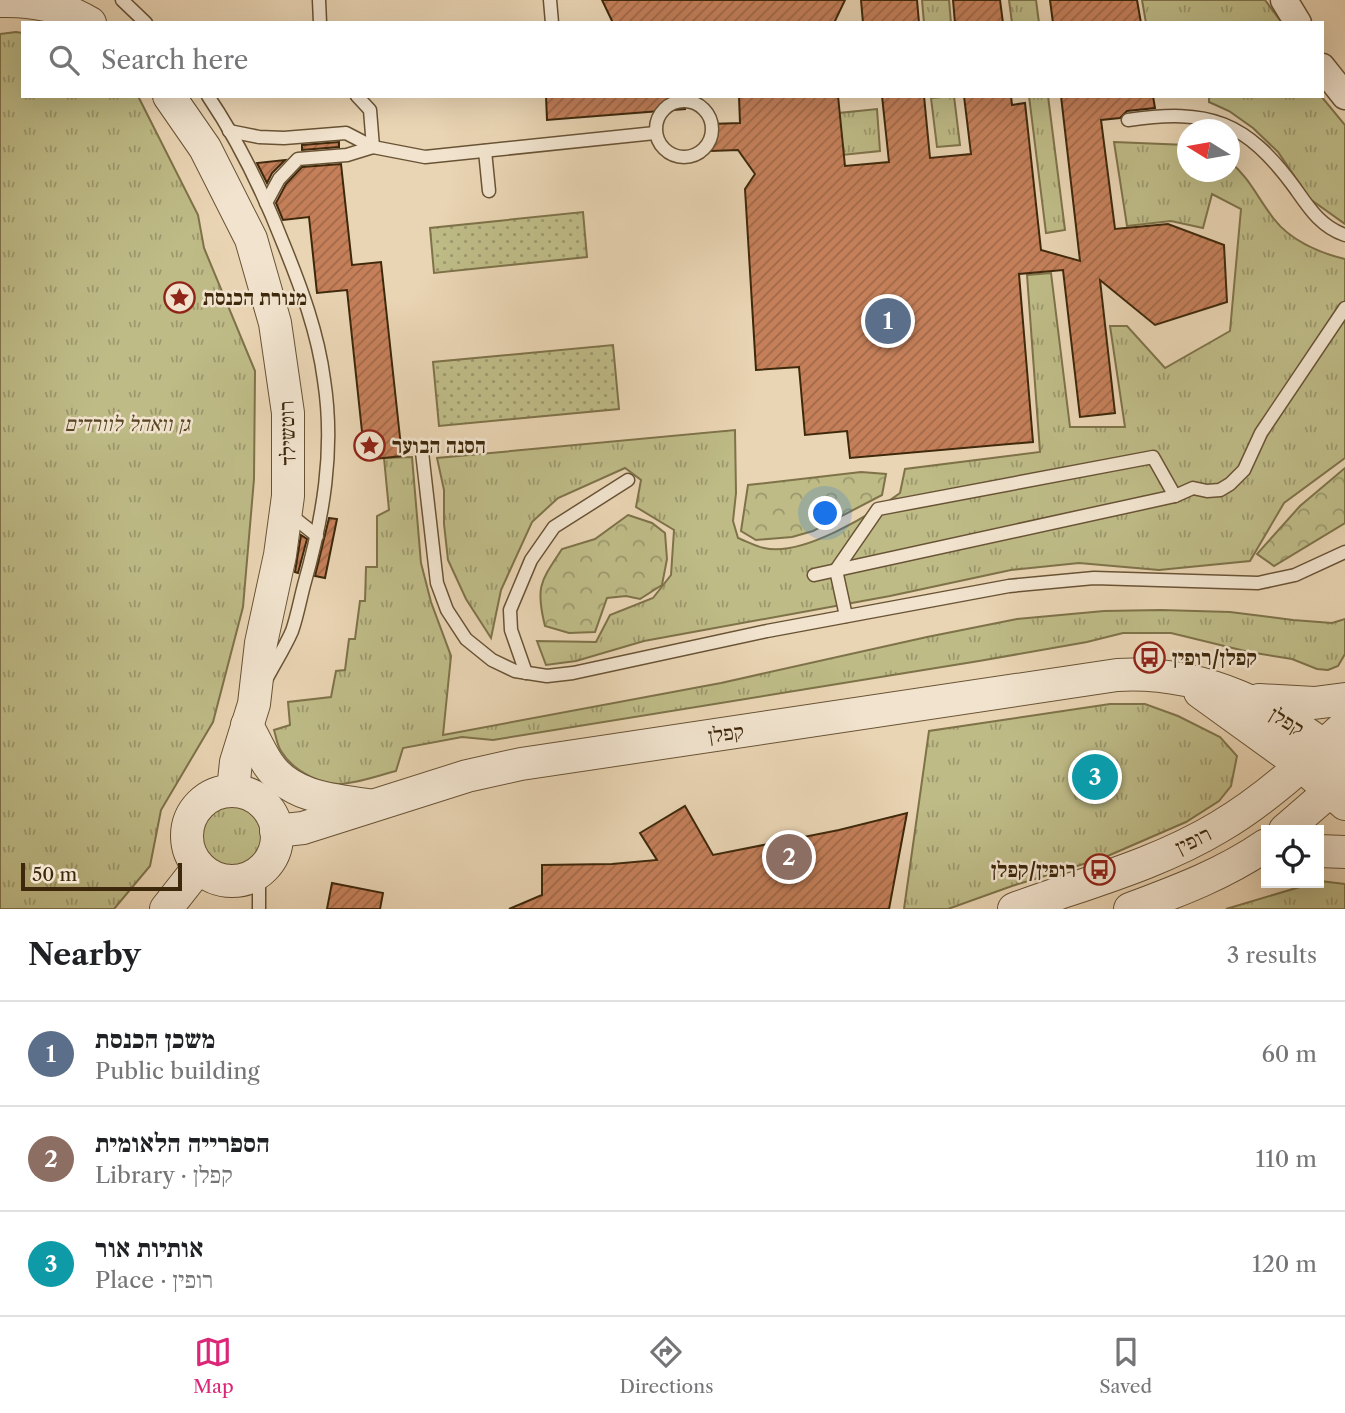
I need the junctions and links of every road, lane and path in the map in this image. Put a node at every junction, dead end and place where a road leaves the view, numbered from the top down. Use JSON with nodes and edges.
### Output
{"nodes":[{"id":1,"x":122,"y":0,"type":"edge"},
{"id":2,"x":319,"y":0,"type":"edge"},
{"id":3,"x":550,"y":0,"type":"edge"},
{"id":4,"x":1284,"y":0,"type":"edge"},
{"id":5,"x":0,"y":1,"type":"edge"},
{"id":6,"x":51,"y":3,"type":"edge"},
{"id":7,"x":86,"y":21,"type":"edge"},
{"id":8,"x":144,"y":21,"type":"edge"},
{"id":9,"x":320,"y":21,"type":"edge"},
{"id":10,"x":552,"y":21,"type":"edge"},
{"id":11,"x":1297,"y":21,"type":"edge"},
{"id":12,"x":1324,"y":70,"type":"edge"},
{"id":13,"x":1345,"y":96,"type":"edge"},
{"id":14,"x":170,"y":98,"type":"edge"},
{"id":15,"x":209,"y":98,"type":"edge"},
{"id":16,"x":359,"y":98,"type":"edge"},
{"id":17,"x":1128,"y":120,"type":"dead end"},
{"id":18,"x":229,"y":131,"type":"junction"},
{"id":19,"x":655,"y":132,"type":"junction"},
{"id":20,"x":284,"y":138,"type":"junction"},
{"id":21,"x":373,"y":147,"type":"junction"},
{"id":22,"x":485,"y":150,"type":"junction"},
{"id":23,"x":298,"y":159,"type":"junction"},
{"id":24,"x":489,"y":191,"type":"dead end"},
{"id":25,"x":266,"y":203,"type":"junction"},
{"id":26,"x":1345,"y":235,"type":"edge"},
{"id":27,"x":1345,"y":308,"type":"edge"},
{"id":28,"x":422,"y":452,"type":"dead end"},
{"id":29,"x":628,"y":480,"type":"dead end"},
{"id":30,"x":1175,"y":496,"type":"junction"},
{"id":31,"x":285,"y":517,"type":"junction"},
{"id":32,"x":317,"y":536,"type":"junction"},
{"id":33,"x":1345,"y":552,"type":"edge"},
{"id":34,"x":836,"y":570,"type":"junction"},
{"id":35,"x":814,"y":575,"type":"dead end"},
{"id":36,"x":846,"y":616,"type":"junction"},
{"id":37,"x":526,"y":673,"type":"junction"},
{"id":38,"x":1345,"y":699,"type":"edge"},
{"id":39,"x":1247,"y":713,"type":"junction"},
{"id":40,"x":250,"y":714,"type":"junction"},
{"id":41,"x":1329,"y":750,"type":"edge"},
{"id":42,"x":233,"y":790,"type":"junction"},
{"id":43,"x":1340,"y":791,"type":"edge"},
{"id":44,"x":373,"y":806,"type":"junction"},
{"id":45,"x":1251,"y":807,"type":"junction"},
{"id":46,"x":1292,"y":825,"type":"edge"},
{"id":47,"x":276,"y":831,"type":"junction"},
{"id":48,"x":1261,"y":848,"type":"edge"},
{"id":49,"x":1324,"y":851,"type":"edge"},
{"id":50,"x":1345,"y":852,"type":"edge"},
{"id":51,"x":1261,"y":861,"type":"edge"},
{"id":52,"x":199,"y":867,"type":"junction"},
{"id":53,"x":260,"y":871,"type":"junction"},
{"id":54,"x":1222,"y":872,"type":"junction"},
{"id":55,"x":166,"y":909,"type":"edge"},
{"id":56,"x":259,"y":909,"type":"edge"},
{"id":57,"x":1014,"y":909,"type":"edge"},
{"id":58,"x":1130,"y":909,"type":"edge"}],
"edges":[{"from":1,"to":8,"type":"lane"},
{"from":2,"to":9,"type":"lane"},
{"from":3,"to":10,"type":"lane"},
{"from":4,"to":11,"type":"street"},
{"from":5,"to":6,"type":"street"},
{"from":6,"to":7,"type":"street"},
{"from":12,"to":13,"type":"street"},
{"from":14,"to":31,"type":"street","name":"רוטשילד"},
{"from":15,"to":18,"type":"lane"},
{"from":16,"to":21,"type":"lane"},
{"from":17,"to":26,"type":"lane"},
{"from":18,"to":20,"type":"lane"},
{"from":18,"to":25,"type":"lane"},
{"from":19,"to":19,"type":"lane"},
{"from":19,"to":22,"type":"lane"},
{"from":20,"to":21,"type":"lane"},
{"from":20,"to":23,"type":"lane"},
{"from":21,"to":22,"type":"lane"},
{"from":21,"to":23,"type":"lane"},
{"from":22,"to":24,"type":"lane"},
{"from":23,"to":25,"type":"lane"},
{"from":25,"to":32,"type":"lane"},
{"from":27,"to":30,"type":"lane"},
{"from":28,"to":37,"type":"lane"},
{"from":29,"to":37,"type":"lane"},
{"from":30,"to":34,"type":"lane"},
{"from":30,"to":34,"type":"lane"},
{"from":31,"to":32,"type":"lane"},
{"from":31,"to":40,"type":"street","name":"רוטשילד"},
{"from":32,"to":40,"type":"lane"},
{"from":33,"to":36,"type":"lane"},
{"from":34,"to":35,"type":"lane"},
{"from":34,"to":36,"type":"lane"},
{"from":36,"to":37,"type":"lane"},
{"from":38,"to":39,"type":"street"},
{"from":39,"to":41,"type":"street","name":"קפלן"},
{"from":39,"to":44,"type":"street","name":"קפלן"},
{"from":39,"to":45,"type":"street"},
{"from":40,"to":42,"type":"street","name":"רוטשילד"},
{"from":40,"to":44,"type":"street"},
{"from":41,"to":43,"type":"street","name":"קפלן"},
{"from":41,"to":45,"type":"street","name":"רופין"},
{"from":42,"to":47,"type":"street"},
{"from":42,"to":52,"type":"street"},
{"from":43,"to":46,"type":"street"},
{"from":44,"to":47,"type":"street","name":"קפלן"},
{"from":45,"to":57,"type":"street","name":"רופין"},
{"from":47,"to":53,"type":"street"},
{"from":48,"to":54,"type":"street","name":"רופין"},
{"from":49,"to":50,"type":"street"},
{"from":51,"to":54,"type":"street"},
{"from":52,"to":53,"type":"street"},
{"from":52,"to":55,"type":"street"},
{"from":53,"to":56,"type":"lane"},
{"from":54,"to":58,"type":"street","name":"רופין"}]}
